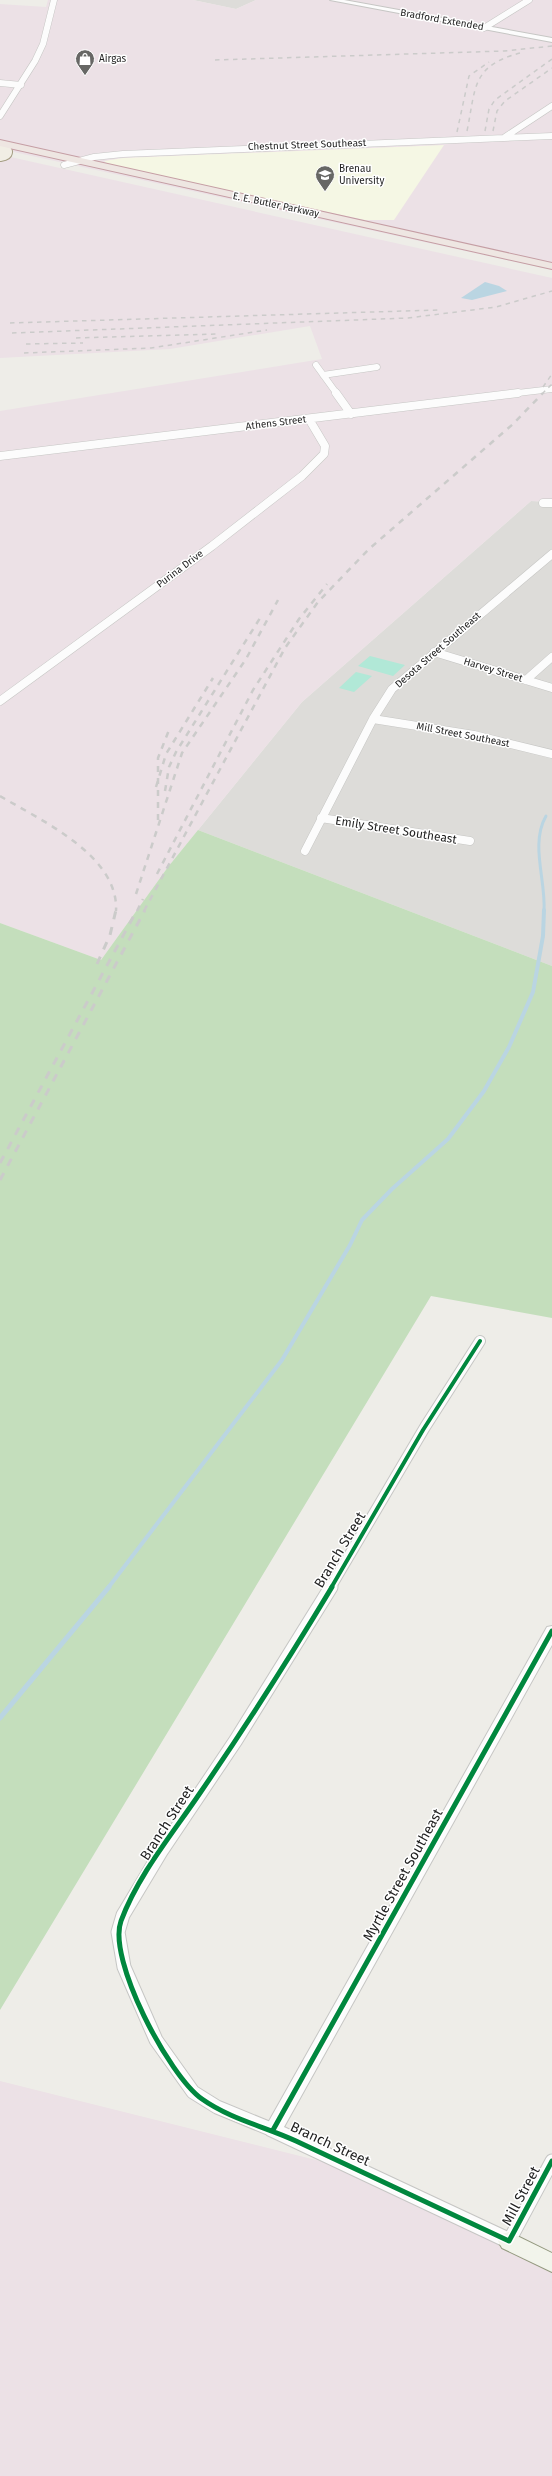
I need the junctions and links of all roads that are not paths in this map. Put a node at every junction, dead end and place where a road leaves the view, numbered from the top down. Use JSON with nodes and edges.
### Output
{"nodes":[{"id":1,"x":54,"y":0,"type":"edge"},
{"id":2,"x":332,"y":0,"type":"edge"},
{"id":3,"x":528,"y":0,"type":"edge"},
{"id":4,"x":484,"y":28,"type":"junction"},
{"id":5,"x":552,"y":40,"type":"edge"},
{"id":6,"x":0,"y":83,"type":"edge"},
{"id":7,"x":19,"y":87,"type":"junction"},
{"id":8,"x":0,"y":88,"type":"edge"},
{"id":9,"x":552,"y":106,"type":"edge"},
{"id":10,"x":0,"y":116,"type":"edge"},
{"id":11,"x":552,"y":136,"type":"edge"},
{"id":12,"x":505,"y":138,"type":"junction"},
{"id":13,"x":1,"y":150,"type":"edge"},
{"id":14,"x":76,"y":161,"type":"junction"},
{"id":15,"x":64,"y":164,"type":"junction"},
{"id":16,"x":551,"y":270,"type":"edge"},
{"id":17,"x":316,"y":365,"type":"dead end"},
{"id":18,"x":377,"y":367,"type":"dead end"},
{"id":19,"x":323,"y":375,"type":"junction"},
{"id":20,"x":552,"y":390,"type":"edge"},
{"id":21,"x":351,"y":414,"type":"junction"},
{"id":22,"x":309,"y":419,"type":"junction"},
{"id":23,"x":0,"y":456,"type":"edge"},
{"id":24,"x":543,"y":503,"type":"dead end"},
{"id":25,"x":552,"y":503,"type":"edge"},
{"id":26,"x":552,"y":554,"type":"edge"},
{"id":27,"x":434,"y":652,"type":"junction"},
{"id":28,"x":552,"y":657,"type":"edge"},
{"id":29,"x":526,"y":680,"type":"junction"},
{"id":30,"x":552,"y":688,"type":"edge"},
{"id":31,"x":0,"y":701,"type":"edge"},
{"id":32,"x":373,"y":719,"type":"junction"},
{"id":33,"x":552,"y":754,"type":"edge"},
{"id":34,"x":321,"y":818,"type":"junction"},
{"id":35,"x":470,"y":841,"type":"dead end"},
{"id":36,"x":305,"y":852,"type":"dead end"},
{"id":37,"x":480,"y":1341,"type":"dead end"},
{"id":38,"x":552,"y":1631,"type":"edge"},
{"id":39,"x":273,"y":2130,"type":"junction"},
{"id":40,"x":552,"y":2161,"type":"edge"},
{"id":41,"x":509,"y":2241,"type":"junction"},
{"id":42,"x":552,"y":2263,"type":"edge"}],
"edges":[{"from":1,"to":7,"type":"street"},
{"from":2,"to":4,"type":"street","name":"Bradford Extended"},
{"from":3,"to":4,"type":"street"},
{"from":4,"to":5,"type":"street","name":"Bradford Extended"},
{"from":6,"to":7,"type":"street"},
{"from":7,"to":8,"type":"street"},
{"from":7,"to":10,"type":"street"},
{"from":9,"to":12,"type":"street"},
{"from":11,"to":12,"type":"street","name":"Chestnut Street Southeast"},
{"from":12,"to":14,"type":"street","name":"Chestnut Street Southeast"},
{"from":13,"to":14,"type":"highway","name":"E. E. Butler Parkway"},
{"from":13,"to":15,"type":"highway","name":"E. E. Butler Parkway"},
{"from":14,"to":15,"type":"street","name":"Chestnut Street Southeast"},
{"from":14,"to":16,"type":"highway","name":"E. E. Butler Parkway"},
{"from":15,"to":16,"type":"highway","name":"E. E. Butler Parkway"},
{"from":17,"to":19,"type":"street"},
{"from":18,"to":19,"type":"street"},
{"from":19,"to":21,"type":"street"},
{"from":20,"to":21,"type":"street","name":"Athens Street"},
{"from":21,"to":22,"type":"street","name":"Athens Street"},
{"from":22,"to":23,"type":"street","name":"Athens Street"},
{"from":22,"to":31,"type":"street","name":"Purina Drive"},
{"from":24,"to":25,"type":"street"},
{"from":26,"to":27,"type":"street","name":"Desota Street Southeast"},
{"from":27,"to":29,"type":"street","name":"Harvey Street"},
{"from":27,"to":32,"type":"street","name":"Desota Street Southeast"},
{"from":28,"to":29,"type":"street"},
{"from":29,"to":30,"type":"street","name":"Harvey Street"},
{"from":32,"to":33,"type":"street","name":"Mill Street Southeast"},
{"from":32,"to":34,"type":"street","name":"Desota Street Southeast"},
{"from":34,"to":35,"type":"street","name":"Emily Street Southeast"},
{"from":34,"to":36,"type":"street","name":"Desota Street Southeast"},
{"from":37,"to":39,"type":"street","name":"Branch Street"},
{"from":38,"to":39,"type":"street","name":"Myrtle Street Southeast"},
{"from":39,"to":41,"type":"street","name":"Branch Street"},
{"from":40,"to":41,"type":"street","name":"Mill Street"},
{"from":41,"to":42,"type":"main road","name":"Branch Street"}]}
